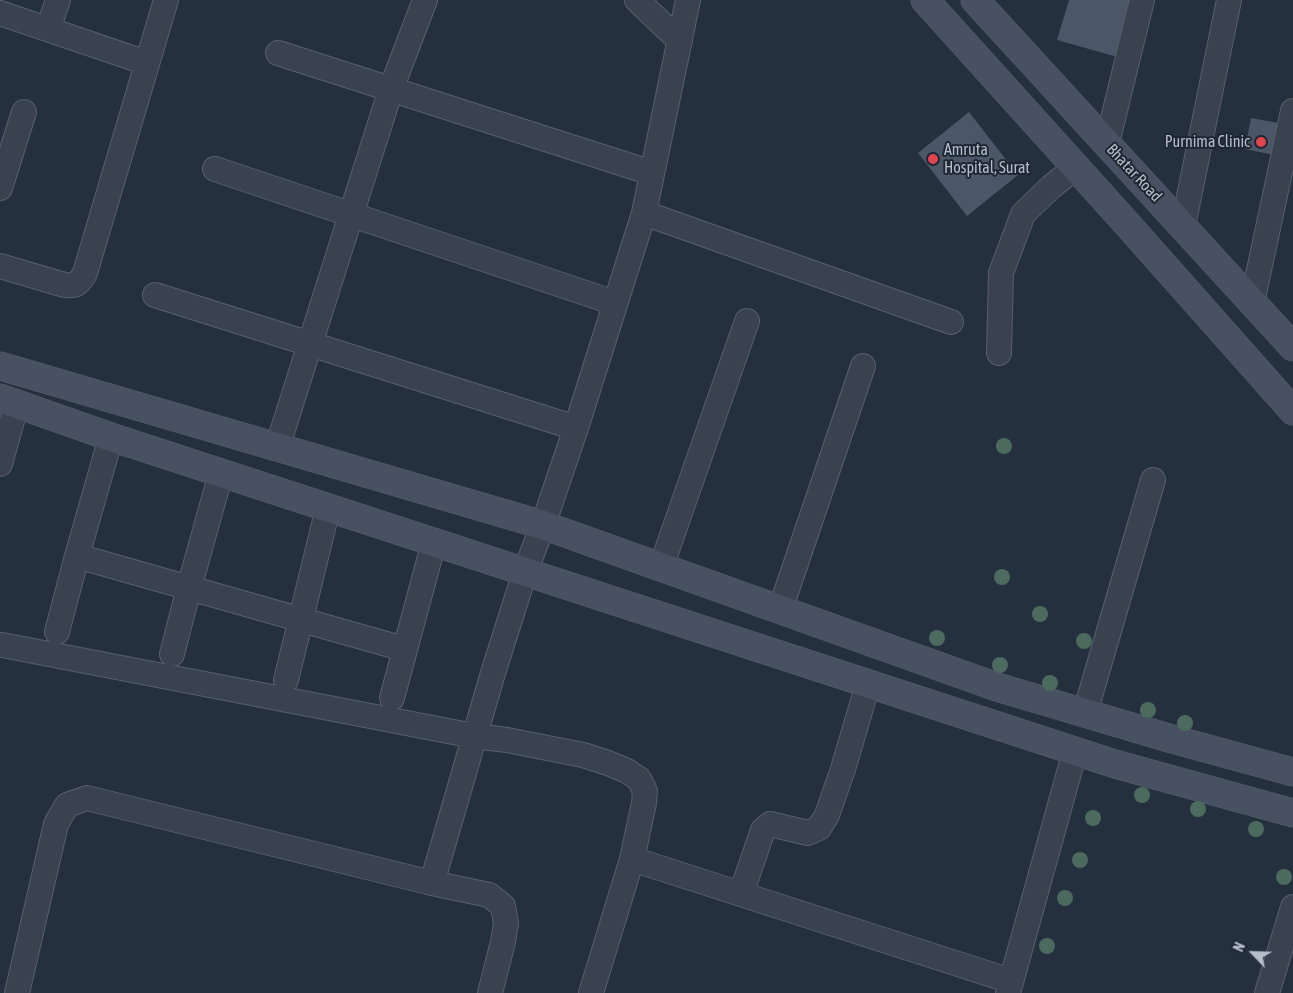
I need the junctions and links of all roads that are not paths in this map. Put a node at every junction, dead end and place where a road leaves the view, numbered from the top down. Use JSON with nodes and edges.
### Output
{"nodes":[{"id":1,"x":58,"y":0,"type":"edge"},
{"id":2,"x":166,"y":0,"type":"edge"},
{"id":3,"x":425,"y":0,"type":"edge"},
{"id":4,"x":637,"y":0,"type":"edge"},
{"id":5,"x":688,"y":0,"type":"edge"},
{"id":6,"x":925,"y":0,"type":"edge"},
{"id":7,"x":975,"y":0,"type":"edge"},
{"id":8,"x":1142,"y":0,"type":"edge"},
{"id":9,"x":1229,"y":0,"type":"edge"},
{"id":10,"x":0,"y":13,"type":"edge"},
{"id":11,"x":48,"y":29,"type":"junction"},
{"id":12,"x":680,"y":41,"type":"junction"},
{"id":13,"x":278,"y":53,"type":"dead end"},
{"id":14,"x":147,"y":63,"type":"junction"},
{"id":15,"x":391,"y":89,"type":"junction"},
{"id":16,"x":1293,"y":111,"type":"edge"},
{"id":17,"x":24,"y":112,"type":"dead end"},
{"id":18,"x":1107,"y":143,"type":"junction"},
{"id":19,"x":1076,"y":167,"type":"junction"},
{"id":20,"x":215,"y":169,"type":"dead end"},
{"id":21,"x":652,"y":173,"type":"junction"},
{"id":22,"x":0,"y":188,"type":"edge"},
{"id":23,"x":644,"y":212,"type":"junction"},
{"id":24,"x":351,"y":215,"type":"junction"},
{"id":25,"x":1183,"y":226,"type":"junction"},
{"id":26,"x":0,"y":266,"type":"edge"},
{"id":27,"x":154,"y":295,"type":"dead end"},
{"id":28,"x":1252,"y":303,"type":"junction"},
{"id":29,"x":615,"y":304,"type":"junction"},
{"id":30,"x":747,"y":321,"type":"dead end"},
{"id":31,"x":951,"y":322,"type":"dead end"},
{"id":32,"x":310,"y":344,"type":"junction"},
{"id":33,"x":1293,"y":347,"type":"edge"},
{"id":34,"x":999,"y":353,"type":"dead end"},
{"id":35,"x":0,"y":366,"type":"edge"},
{"id":36,"x":863,"y":366,"type":"dead end"},
{"id":37,"x":9,"y":400,"type":"edge"},
{"id":38,"x":1293,"y":411,"type":"edge"},
{"id":39,"x":576,"y":428,"type":"junction"},
{"id":40,"x":111,"y":437,"type":"junction"},
{"id":41,"x":277,"y":448,"type":"junction"},
{"id":42,"x":0,"y":464,"type":"edge"},
{"id":43,"x":221,"y":473,"type":"junction"},
{"id":44,"x":1153,"y":480,"type":"dead end"},
{"id":45,"x":328,"y":508,"type":"junction"},
{"id":46,"x":543,"y":525,"type":"junction"},
{"id":47,"x":434,"y":542,"type":"junction"},
{"id":48,"x":77,"y":556,"type":"junction"},
{"id":49,"x":661,"y":567,"type":"junction"},
{"id":50,"x":525,"y":572,"type":"junction"},
{"id":51,"x":189,"y":588,"type":"junction"},
{"id":52,"x":780,"y":610,"type":"junction"},
{"id":53,"x":300,"y":620,"type":"junction"},
{"id":54,"x":57,"y":632,"type":"dead end"},
{"id":55,"x":2,"y":645,"type":"dead end"},
{"id":56,"x":404,"y":649,"type":"junction"},
{"id":57,"x":172,"y":654,"type":"dead end"},
{"id":58,"x":286,"y":680,"type":"dead end"},
{"id":59,"x":868,"y":684,"type":"junction"},
{"id":60,"x":392,"y":698,"type":"dead end"},
{"id":61,"x":1086,"y":713,"type":"junction"},
{"id":62,"x":474,"y":736,"type":"junction"},
{"id":63,"x":1075,"y":751,"type":"junction"},
{"id":64,"x":1293,"y":772,"type":"edge"},
{"id":65,"x":1293,"y":813,"type":"edge"},
{"id":66,"x":632,"y":859,"type":"junction"},
{"id":67,"x":432,"y":883,"type":"junction"},
{"id":68,"x":741,"y":894,"type":"junction"},
{"id":69,"x":1293,"y":907,"type":"edge"},
{"id":70,"x":1010,"y":987,"type":"edge"},
{"id":71,"x":17,"y":993,"type":"edge"},
{"id":72,"x":490,"y":993,"type":"edge"},
{"id":73,"x":591,"y":993,"type":"edge"},
{"id":74,"x":1267,"y":993,"type":"edge"}],
"edges":[{"from":1,"to":11,"type":"street"},
{"from":2,"to":14,"type":"street"},
{"from":3,"to":15,"type":"street"},
{"from":4,"to":12,"type":"street"},
{"from":5,"to":12,"type":"street"},
{"from":6,"to":19,"type":"street"},
{"from":7,"to":18,"type":"street","name":"Bhatar Road"},
{"from":8,"to":18,"type":"street"},
{"from":9,"to":25,"type":"street"},
{"from":10,"to":11,"type":"street"},
{"from":11,"to":14,"type":"street"},
{"from":12,"to":21,"type":"street"},
{"from":13,"to":15,"type":"street"},
{"from":14,"to":26,"type":"street"},
{"from":15,"to":21,"type":"street"},
{"from":15,"to":24,"type":"street"},
{"from":16,"to":28,"type":"street"},
{"from":17,"to":22,"type":"street"},
{"from":18,"to":25,"type":"street","name":"Bhatar Road"},
{"from":19,"to":34,"type":"street"},
{"from":19,"to":38,"type":"street"},
{"from":20,"to":24,"type":"street"},
{"from":21,"to":23,"type":"street"},
{"from":23,"to":29,"type":"street"},
{"from":23,"to":31,"type":"street"},
{"from":24,"to":29,"type":"street"},
{"from":24,"to":32,"type":"street"},
{"from":25,"to":28,"type":"street","name":"Bhatar Road"},
{"from":27,"to":32,"type":"street"},
{"from":28,"to":33,"type":"street","name":"Bhatar Road"},
{"from":29,"to":39,"type":"street"},
{"from":30,"to":49,"type":"street"},
{"from":32,"to":39,"type":"street"},
{"from":32,"to":41,"type":"street"},
{"from":35,"to":41,"type":"street"},
{"from":36,"to":52,"type":"street"},
{"from":37,"to":40,"type":"street"},
{"from":37,"to":42,"type":"street"},
{"from":39,"to":46,"type":"street"},
{"from":40,"to":43,"type":"street"},
{"from":40,"to":48,"type":"street"},
{"from":41,"to":46,"type":"street"},
{"from":43,"to":45,"type":"street"},
{"from":43,"to":51,"type":"street"},
{"from":44,"to":61,"type":"street"},
{"from":45,"to":47,"type":"street"},
{"from":45,"to":53,"type":"street"},
{"from":46,"to":49,"type":"street"},
{"from":46,"to":50,"type":"street"},
{"from":47,"to":50,"type":"street"},
{"from":47,"to":56,"type":"street"},
{"from":48,"to":51,"type":"street"},
{"from":48,"to":54,"type":"street"},
{"from":49,"to":52,"type":"street"},
{"from":50,"to":59,"type":"street"},
{"from":50,"to":62,"type":"street"},
{"from":51,"to":53,"type":"street"},
{"from":51,"to":57,"type":"street"},
{"from":52,"to":61,"type":"street"},
{"from":53,"to":56,"type":"street"},
{"from":53,"to":58,"type":"street"},
{"from":55,"to":62,"type":"street"},
{"from":56,"to":60,"type":"street"},
{"from":59,"to":63,"type":"street"},
{"from":59,"to":68,"type":"street"},
{"from":61,"to":64,"type":"street"},
{"from":62,"to":66,"type":"street"},
{"from":62,"to":67,"type":"street"},
{"from":63,"to":65,"type":"street"},
{"from":63,"to":70,"type":"street"},
{"from":66,"to":68,"type":"street"},
{"from":66,"to":73,"type":"street"},
{"from":67,"to":71,"type":"street"},
{"from":67,"to":72,"type":"street"},
{"from":68,"to":70,"type":"street"},
{"from":69,"to":74,"type":"street"}]}
